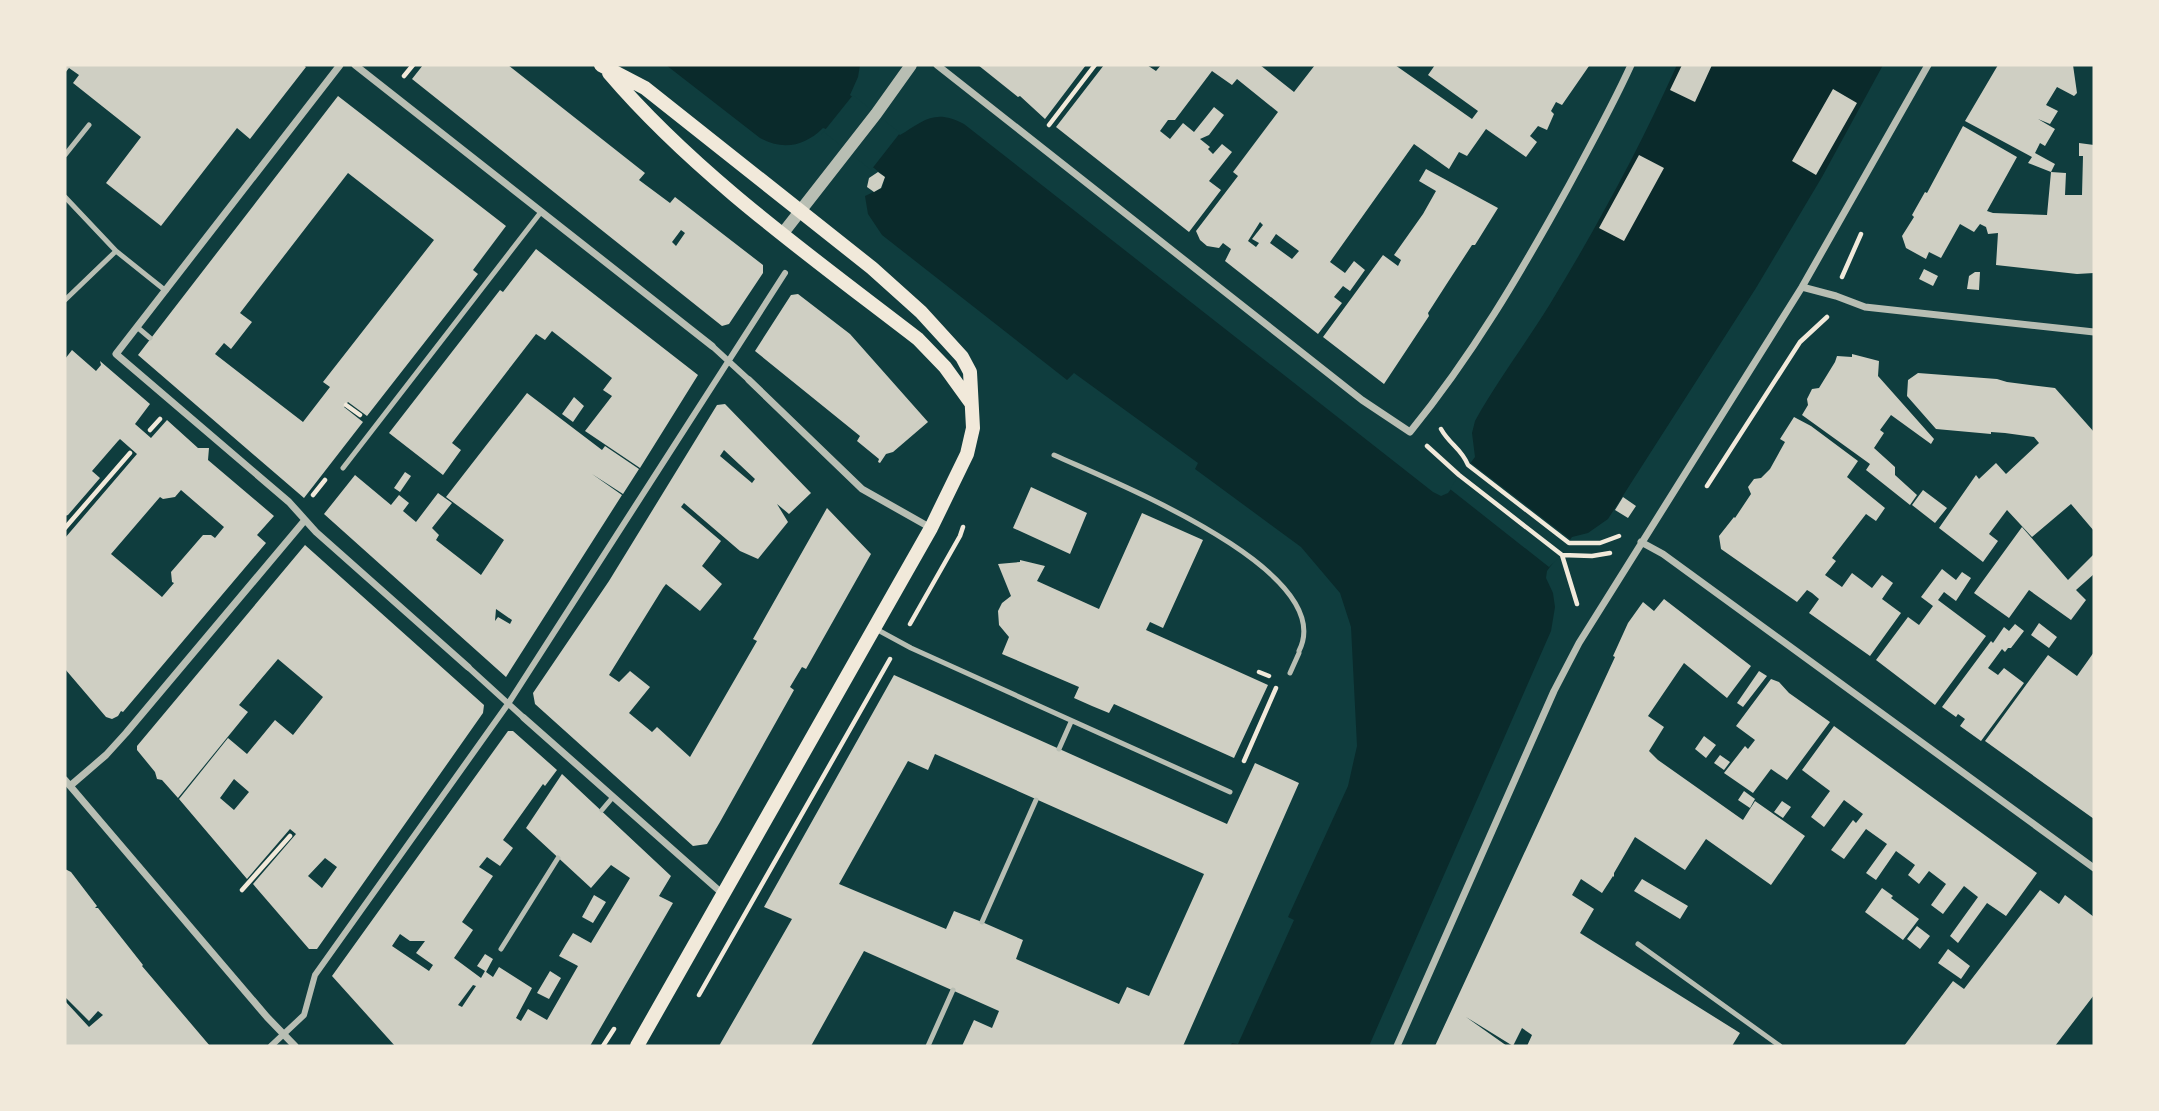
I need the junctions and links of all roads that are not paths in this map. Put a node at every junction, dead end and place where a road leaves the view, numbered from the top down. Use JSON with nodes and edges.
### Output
{"nodes":[{"id":1,"x":340,"y":65,"type":"edge"},
{"id":2,"x":355,"y":65,"type":"edge"},
{"id":3,"x":601,"y":65,"type":"edge"},
{"id":4,"x":911,"y":65,"type":"edge"},
{"id":5,"x":937,"y":65,"type":"edge"},
{"id":6,"x":1631,"y":65,"type":"edge"},
{"id":7,"x":1928,"y":65,"type":"edge"},
{"id":8,"x":89,"y":125,"type":"dead end"},
{"id":9,"x":65,"y":156,"type":"edge"},
{"id":10,"x":65,"y":197,"type":"edge"},
{"id":11,"x":541,"y":212,"type":"junction"},
{"id":12,"x":800,"y":212,"type":"junction"},
{"id":13,"x":783,"y":233,"type":"junction"},
{"id":14,"x":116,"y":251,"type":"junction"},
{"id":15,"x":785,"y":274,"type":"dead end"},
{"id":16,"x":1802,"y":286,"type":"junction"},
{"id":17,"x":166,"y":291,"type":"junction"},
{"id":18,"x":65,"y":300,"type":"edge"},
{"id":19,"x":137,"y":327,"type":"junction"},
{"id":20,"x":2094,"y":332,"type":"edge"},
{"id":21,"x":150,"y":338,"type":"dead end"},
{"id":22,"x":712,"y":346,"type":"joint"},
{"id":23,"x":729,"y":360,"type":"junction"},
{"id":24,"x":749,"y":380,"type":"joint"},
{"id":25,"x":971,"y":403,"type":"junction"},
{"id":26,"x":1054,"y":455,"type":"dead end"},
{"id":27,"x":343,"y":468,"type":"road end"},
{"id":28,"x":305,"y":520,"type":"junction"},
{"id":29,"x":931,"y":528,"type":"junction"},
{"id":30,"x":1642,"y":542,"type":"junction"},
{"id":31,"x":876,"y":629,"type":"junction"},
{"id":32,"x":468,"y":667,"type":"joint"},
{"id":33,"x":1290,"y":673,"type":"dead end"},
{"id":34,"x":508,"y":704,"type":"junction"},
{"id":35,"x":524,"y":718,"type":"joint"},
{"id":36,"x":1071,"y":722,"type":"junction"},
{"id":37,"x":1059,"y":749,"type":"dead end"},
{"id":38,"x":68,"y":783,"type":"edge"},
{"id":39,"x":1230,"y":792,"type":"dead end"},
{"id":40,"x":613,"y":797,"type":"junction"},
{"id":41,"x":1036,"y":800,"type":"dead end"},
{"id":42,"x":602,"y":810,"type":"dead end"},
{"id":43,"x":558,"y":858,"type":"dead end"},
{"id":44,"x":2094,"y":868,"type":"edge"},
{"id":45,"x":724,"y":895,"type":"junction"},
{"id":46,"x":982,"y":922,"type":"dead end"},
{"id":47,"x":1638,"y":944,"type":"dead end"},
{"id":48,"x":501,"y":949,"type":"dead end"},
{"id":49,"x":953,"y":990,"type":"dead end"},
{"id":50,"x":283,"y":1034,"type":"junction"},
{"id":51,"x":271,"y":1046,"type":"edge"},
{"id":52,"x":295,"y":1046,"type":"edge"},
{"id":53,"x":637,"y":1046,"type":"edge"},
{"id":54,"x":928,"y":1046,"type":"edge"},
{"id":55,"x":1397,"y":1046,"type":"edge"},
{"id":56,"x":1780,"y":1046,"type":"edge"}],
"edges":[{"from":1,"to":17,"type":"street"},
{"from":2,"to":11,"type":"street"},
{"from":3,"to":12,"type":"main road"},
{"from":3,"to":13,"type":"main road"},
{"from":4,"to":12,"type":"street"},
{"from":5,"to":6,"type":"street"},
{"from":7,"to":16,"type":"street"},
{"from":8,"to":9,"type":"lane"},
{"from":10,"to":14,"type":"lane"},
{"from":11,"to":22,"type":"street"},
{"from":11,"to":27,"type":"lane"},
{"from":12,"to":13,"type":"street"},
{"from":12,"to":25,"type":"main road"},
{"from":13,"to":25,"type":"main road"},
{"from":14,"to":17,"type":"lane"},
{"from":14,"to":18,"type":"lane"},
{"from":15,"to":23,"type":"street"},
{"from":16,"to":20,"type":"street"},
{"from":16,"to":30,"type":"street"},
{"from":17,"to":19,"type":"street"},
{"from":19,"to":21,"type":"lane"},
{"from":19,"to":28,"type":"street"},
{"from":22,"to":23,"type":"street"},
{"from":23,"to":24,"type":"street"},
{"from":23,"to":34,"type":"street"},
{"from":24,"to":29,"type":"street"},
{"from":25,"to":29,"type":"main road"},
{"from":26,"to":33,"type":"lane"},
{"from":28,"to":32,"type":"street"},
{"from":28,"to":38,"type":"street"},
{"from":29,"to":31,"type":"main road"},
{"from":30,"to":44,"type":"street"},
{"from":30,"to":55,"type":"street"},
{"from":31,"to":36,"type":"lane"},
{"from":31,"to":45,"type":"main road"},
{"from":32,"to":34,"type":"street"},
{"from":34,"to":35,"type":"street"},
{"from":34,"to":50,"type":"street"},
{"from":35,"to":40,"type":"street"},
{"from":36,"to":37,"type":"lane"},
{"from":36,"to":39,"type":"lane"},
{"from":38,"to":50,"type":"street"},
{"from":40,"to":42,"type":"lane"},
{"from":40,"to":45,"type":"street"},
{"from":41,"to":46,"type":"lane"},
{"from":43,"to":48,"type":"lane"},
{"from":45,"to":53,"type":"main road"},
{"from":47,"to":56,"type":"lane"},
{"from":49,"to":54,"type":"lane"},
{"from":50,"to":51,"type":"street"},
{"from":50,"to":52,"type":"street"}]}
